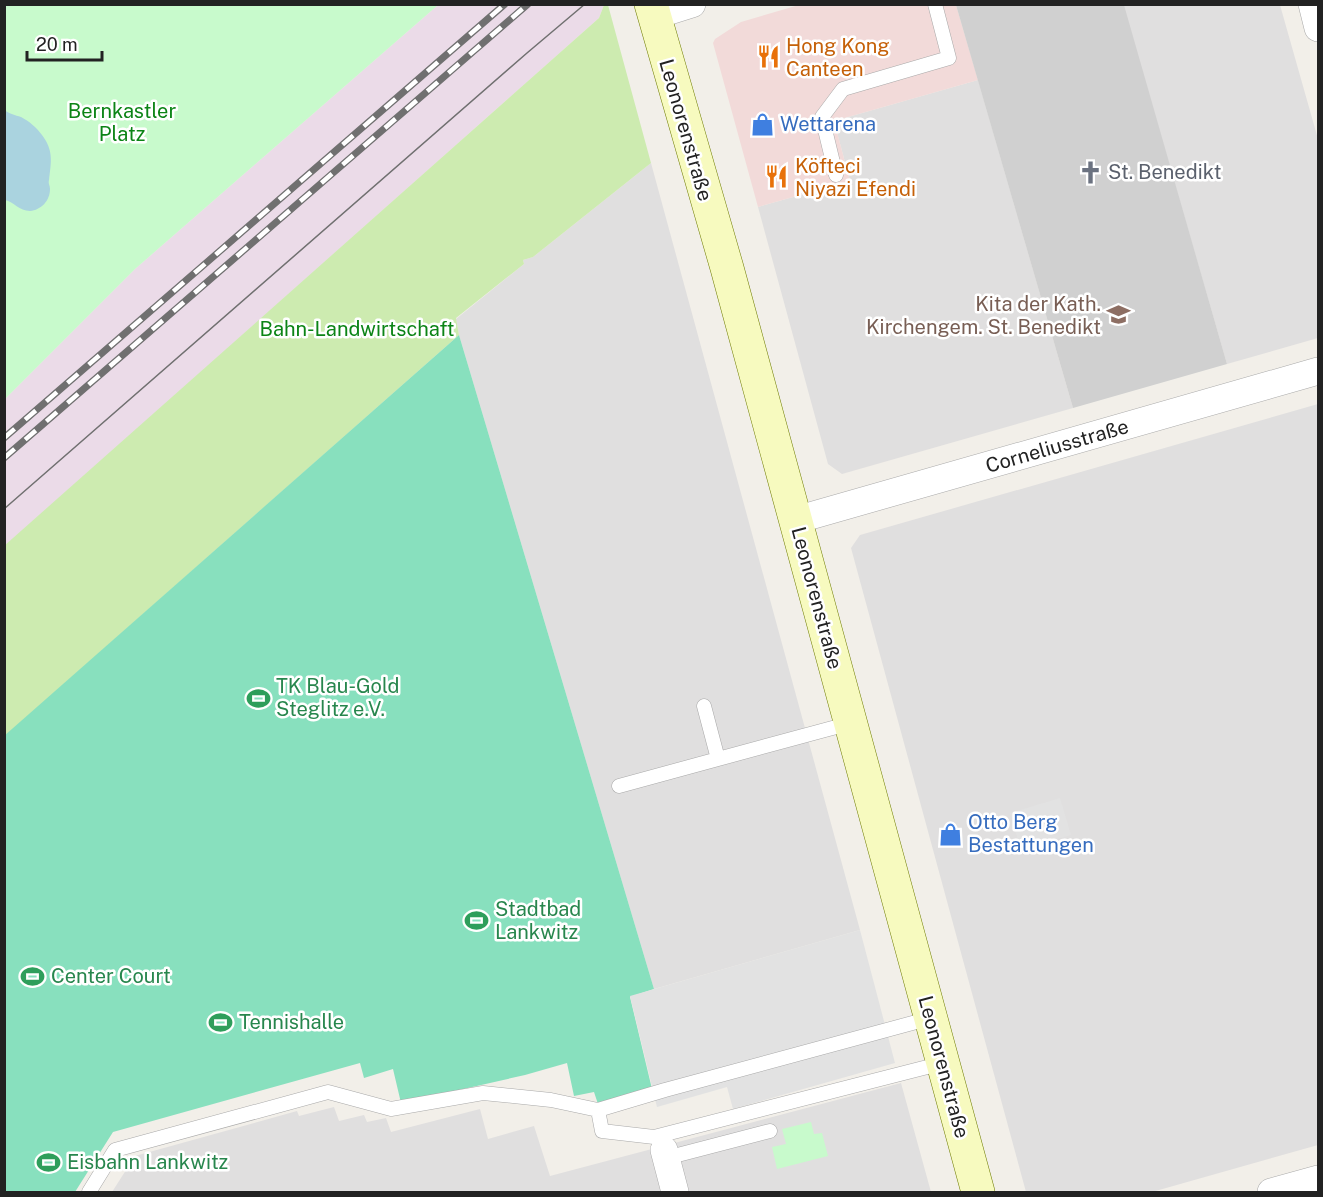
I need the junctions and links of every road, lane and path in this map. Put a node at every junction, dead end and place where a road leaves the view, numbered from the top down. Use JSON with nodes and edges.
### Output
{"nodes":[{"id":1,"x":692,"y":4,"type":"edge"},
{"id":2,"x":934,"y":4,"type":"edge"},
{"id":3,"x":1312,"y":4,"type":"edge"},
{"id":4,"x":652,"y":10,"type":"edge"},
{"id":5,"x":1318,"y":28,"type":"edge"},
{"id":6,"x":836,"y":175,"type":"dead end"},
{"id":7,"x":1318,"y":371,"type":"edge"},
{"id":8,"x":795,"y":520,"type":"junction"},
{"id":9,"x":704,"y":706,"type":"dead end"},
{"id":10,"x":851,"y":723,"type":"junction"},
{"id":11,"x":718,"y":759,"type":"junction"},
{"id":12,"x":619,"y":786,"type":"dead end"},
{"id":13,"x":931,"y":1018,"type":"junction"},
{"id":14,"x":943,"y":1063,"type":"junction"},
{"id":15,"x":598,"y":1110,"type":"junction"},
{"id":16,"x":770,"y":1131,"type":"dead end"},
{"id":17,"x":665,"y":1154,"type":"joint"},
{"id":18,"x":1318,"y":1179,"type":"edge"},
{"id":19,"x":89,"y":1192,"type":"edge"},
{"id":20,"x":675,"y":1192,"type":"edge"},
{"id":21,"x":978,"y":1192,"type":"edge"},
{"id":22,"x":1271,"y":1192,"type":"edge"}],
"edges":[{"from":1,"to":4,"type":"street"},
{"from":2,"to":6,"type":"lane"},
{"from":3,"to":5,"type":"street"},
{"from":4,"to":8,"type":"main road","name":"Leonorenstraße"},
{"from":7,"to":8,"type":"street","name":"Corneliusstraße"},
{"from":8,"to":10,"type":"main road","name":"Leonorenstraße"},
{"from":9,"to":11,"type":"lane"},
{"from":10,"to":11,"type":"lane"},
{"from":10,"to":13,"type":"main road","name":"Leonorenstraße"},
{"from":11,"to":12,"type":"lane"},
{"from":13,"to":14,"type":"main road","name":"Leonorenstraße"},
{"from":13,"to":15,"type":"lane"},
{"from":14,"to":15,"type":"lane"},
{"from":14,"to":21,"type":"main road","name":"Leonorenstraße"},
{"from":15,"to":19,"type":"lane"},
{"from":16,"to":17,"type":"lane"},
{"from":17,"to":20,"type":"street"},
{"from":18,"to":22,"type":"street"}]}
